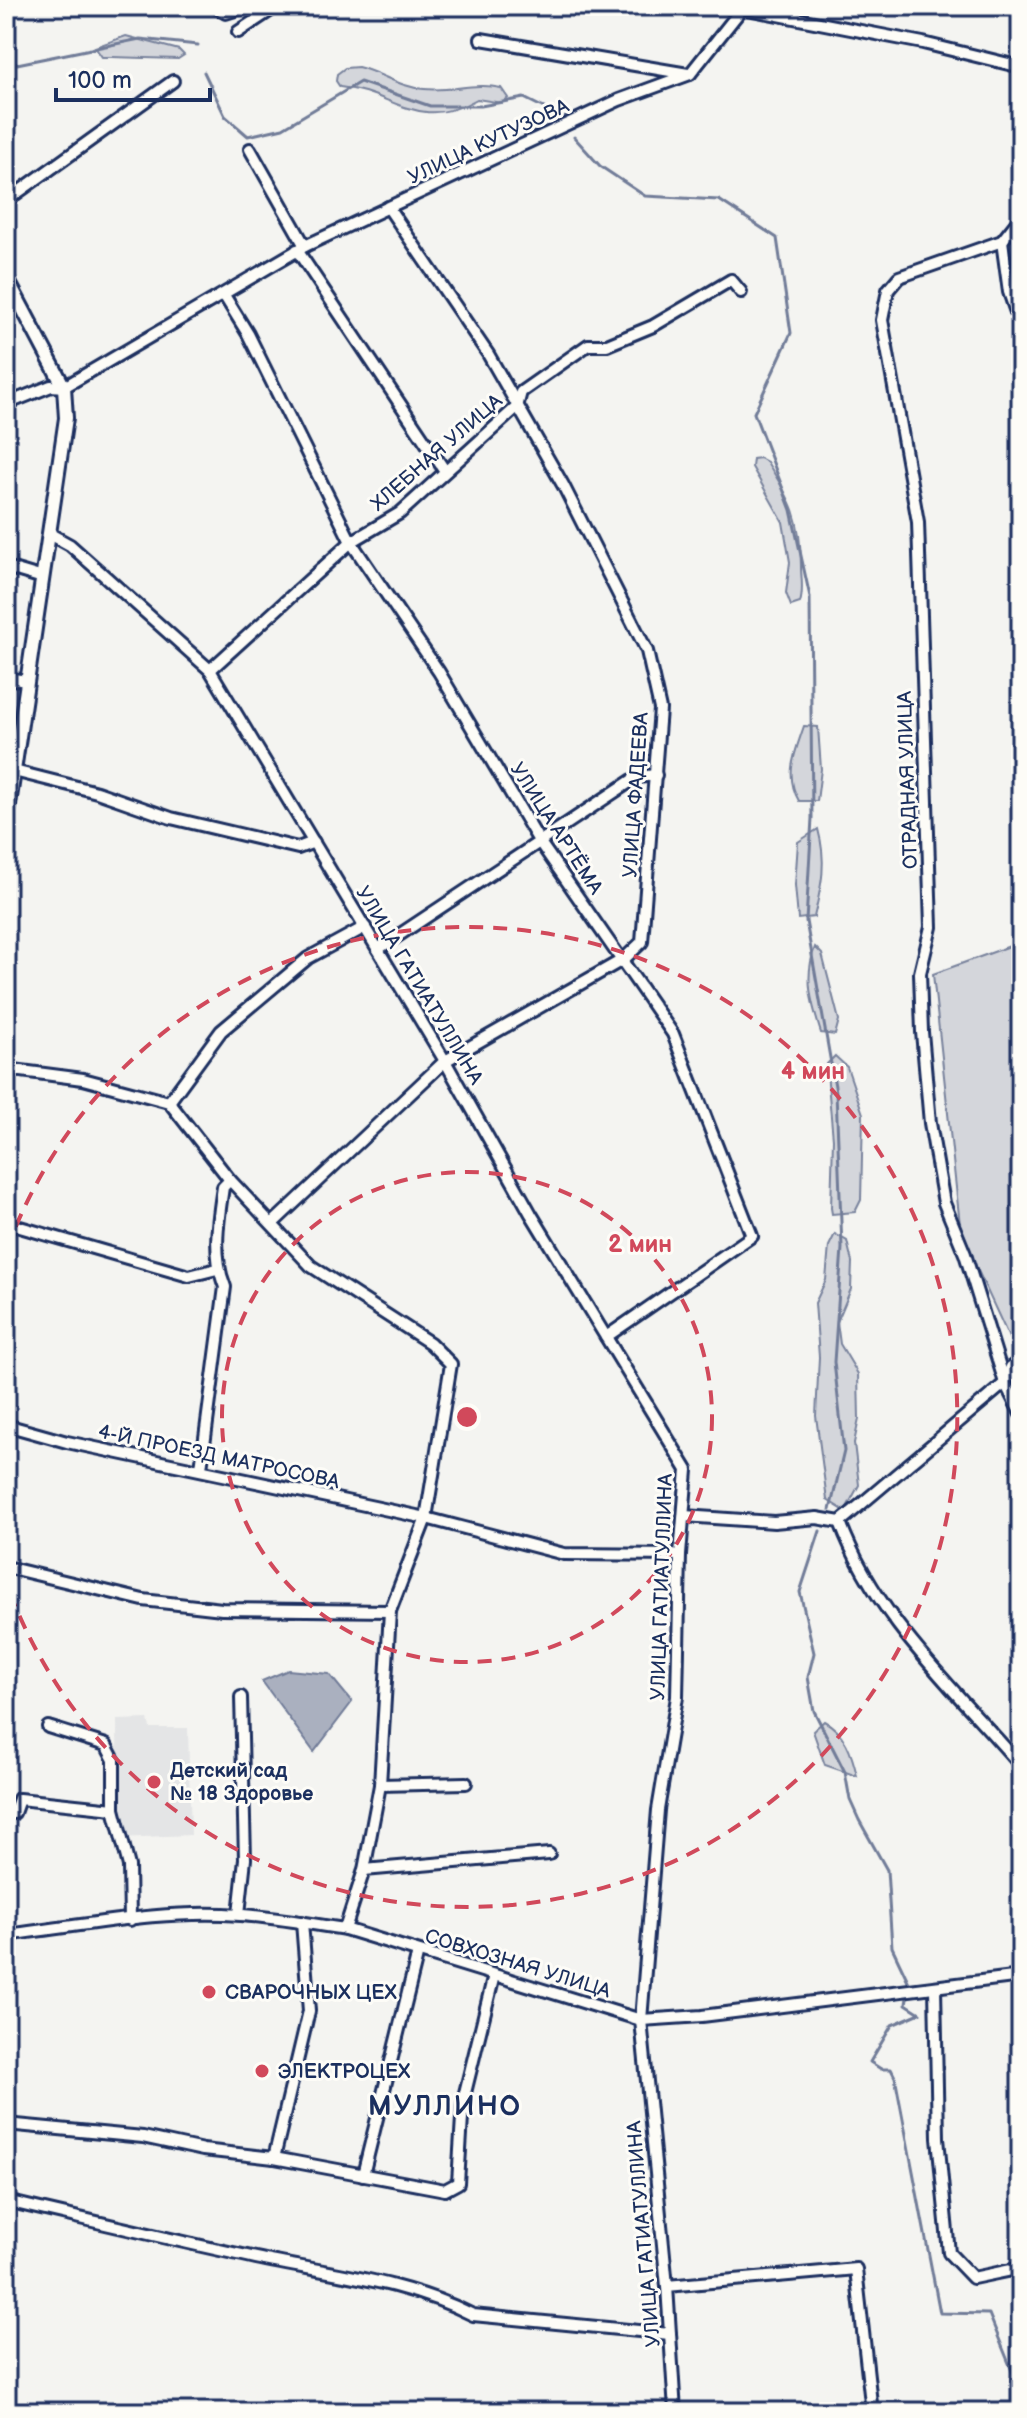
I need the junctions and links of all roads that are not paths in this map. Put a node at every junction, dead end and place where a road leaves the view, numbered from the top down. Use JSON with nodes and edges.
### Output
{"nodes":[{"id":1,"x":214,"y":6,"type":"edge"},
{"id":2,"x":248,"y":6,"type":"edge"},
{"id":3,"x":277,"y":6,"type":"edge"},
{"id":4,"x":743,"y":7,"type":"edge"},
{"id":5,"x":238,"y":32,"type":"dead end"},
{"id":6,"x":481,"y":39,"type":"dead end"},
{"id":7,"x":1021,"y":67,"type":"edge"},
{"id":8,"x":690,"y":74,"type":"junction"},
{"id":9,"x":173,"y":81,"type":"dead end"},
{"id":10,"x":250,"y":149,"type":"dead end"},
{"id":11,"x":6,"y":201,"type":"edge"},
{"id":12,"x":388,"y":207,"type":"junction"},
{"id":13,"x":1021,"y":217,"type":"edge"},
{"id":14,"x":1002,"y":241,"type":"junction"},
{"id":15,"x":301,"y":248,"type":"junction"},
{"id":16,"x":6,"y":277,"type":"edge"},
{"id":17,"x":741,"y":292,"type":"dead end"},
{"id":18,"x":224,"y":295,"type":"junction"},
{"id":19,"x":1021,"y":327,"type":"edge"},
{"id":20,"x":64,"y":387,"type":"junction"},
{"id":21,"x":6,"y":404,"type":"edge"},
{"id":22,"x":517,"y":407,"type":"junction"},
{"id":23,"x":445,"y":471,"type":"junction"},
{"id":24,"x":50,"y":534,"type":"junction"},
{"id":25,"x":351,"y":542,"type":"junction"},
{"id":26,"x":6,"y":567,"type":"edge"},
{"id":27,"x":43,"y":578,"type":"junction"},
{"id":28,"x":210,"y":670,"type":"junction"},
{"id":29,"x":6,"y":678,"type":"edge"},
{"id":30,"x":27,"y":681,"type":"junction"},
{"id":31,"x":11,"y":770,"type":"edge"},
{"id":32,"x":656,"y":775,"type":"junction"},
{"id":33,"x":6,"y":825,"type":"edge"},
{"id":34,"x":539,"y":841,"type":"junction"},
{"id":35,"x":314,"y":842,"type":"junction"},
{"id":36,"x":365,"y":927,"type":"junction"},
{"id":37,"x":378,"y":949,"type":"junction"},
{"id":38,"x":624,"y":959,"type":"junction"},
{"id":39,"x":445,"y":1061,"type":"junction"},
{"id":40,"x":6,"y":1069,"type":"edge"},
{"id":41,"x":169,"y":1102,"type":"junction"},
{"id":42,"x":230,"y":1180,"type":"junction"},
{"id":43,"x":6,"y":1223,"type":"edge"},
{"id":44,"x":273,"y":1223,"type":"junction"},
{"id":45,"x":217,"y":1269,"type":"junction"},
{"id":46,"x":606,"y":1337,"type":"junction"},
{"id":47,"x":1021,"y":1361,"type":"edge"},
{"id":48,"x":1005,"y":1383,"type":"junction"},
{"id":49,"x":1021,"y":1414,"type":"edge"},
{"id":50,"x":6,"y":1425,"type":"edge"},
{"id":51,"x":201,"y":1468,"type":"junction"},
{"id":52,"x":684,"y":1516,"type":"junction"},
{"id":53,"x":426,"y":1518,"type":"junction"},
{"id":54,"x":840,"y":1522,"type":"junction"},
{"id":55,"x":680,"y":1555,"type":"junction"},
{"id":56,"x":6,"y":1567,"type":"edge"},
{"id":57,"x":390,"y":1611,"type":"junction"},
{"id":58,"x":241,"y":1697,"type":"dead end"},
{"id":59,"x":48,"y":1727,"type":"dead end"},
{"id":60,"x":1021,"y":1766,"type":"edge"},
{"id":61,"x":466,"y":1783,"type":"dead end"},
{"id":62,"x":380,"y":1785,"type":"junction"},
{"id":63,"x":114,"y":1809,"type":"junction"},
{"id":64,"x":14,"y":1813,"type":"dead end"},
{"id":65,"x":549,"y":1854,"type":"dead end"},
{"id":66,"x":364,"y":1870,"type":"junction"},
{"id":67,"x":239,"y":1914,"type":"junction"},
{"id":68,"x":130,"y":1920,"type":"junction"},
{"id":69,"x":302,"y":1922,"type":"junction"},
{"id":70,"x":345,"y":1929,"type":"junction"},
{"id":71,"x":6,"y":1935,"type":"edge"},
{"id":72,"x":418,"y":1952,"type":"junction"},
{"id":73,"x":494,"y":1975,"type":"junction"},
{"id":74,"x":1021,"y":1976,"type":"edge"},
{"id":75,"x":935,"y":1987,"type":"junction"},
{"id":76,"x":641,"y":2020,"type":"junction"},
{"id":77,"x":6,"y":2124,"type":"edge"},
{"id":78,"x":274,"y":2158,"type":"junction"},
{"id":79,"x":363,"y":2175,"type":"junction"},
{"id":80,"x":6,"y":2201,"type":"edge"},
{"id":81,"x":1021,"y":2268,"type":"edge"},
{"id":82,"x":667,"y":2286,"type":"junction"},
{"id":83,"x":670,"y":2334,"type":"junction"},
{"id":84,"x":675,"y":2412,"type":"edge"},
{"id":85,"x":872,"y":2412,"type":"edge"}],
"edges":[{"from":1,"to":2,"type":"street"},
{"from":3,"to":5,"type":"street"},
{"from":4,"to":7,"type":"street"},
{"from":4,"to":8,"type":"street"},
{"from":6,"to":8,"type":"street"},
{"from":8,"to":12,"type":"street","name":"УЛИЦА КУТУЗОВА"},
{"from":9,"to":11,"type":"street"},
{"from":10,"to":15,"type":"street"},
{"from":12,"to":15,"type":"street","name":"УЛИЦА КУТУЗОВА"},
{"from":12,"to":22,"type":"street","name":"УЛИЦА ФАДЕЕВА"},
{"from":13,"to":14,"type":"street"},
{"from":14,"to":19,"type":"street"},
{"from":14,"to":48,"type":"street","name":"ОТРАДНАЯ УЛИЦА"},
{"from":15,"to":18,"type":"street","name":"УЛИЦА КУТУЗОВА"},
{"from":15,"to":23,"type":"street"},
{"from":16,"to":20,"type":"main road"},
{"from":17,"to":22,"type":"street","name":"ХЛЕБНАЯ УЛИЦА"},
{"from":18,"to":20,"type":"street","name":"УЛИЦА КУТУЗОВА"},
{"from":18,"to":25,"type":"street","name":"УЛИЦА АРТЁМА"},
{"from":20,"to":21,"type":"street","name":"УЛИЦА КУТУЗОВА"},
{"from":20,"to":24,"type":"main road"},
{"from":22,"to":23,"type":"street","name":"ХЛЕБНАЯ УЛИЦА"},
{"from":22,"to":32,"type":"street","name":"УЛИЦА ФАДЕЕВА"},
{"from":23,"to":25,"type":"street","name":"ХЛЕБНАЯ УЛИЦА"},
{"from":24,"to":27,"type":"main road"},
{"from":24,"to":28,"type":"street","name":"УЛИЦА ГАТИАТУЛЛИНА"},
{"from":25,"to":28,"type":"street","name":"ХЛЕБНАЯ УЛИЦА"},
{"from":25,"to":34,"type":"street","name":"УЛИЦА АРТЁМА"},
{"from":26,"to":27,"type":"street"},
{"from":27,"to":30,"type":"main road"},
{"from":28,"to":35,"type":"street","name":"УЛИЦА ГАТИАТУЛЛИНА"},
{"from":29,"to":30,"type":"street"},
{"from":30,"to":31,"type":"main road"},
{"from":31,"to":33,"type":"main road"},
{"from":31,"to":35,"type":"street"},
{"from":32,"to":34,"type":"street"},
{"from":32,"to":38,"type":"street","name":"УЛИЦА ФАДЕЕВА"},
{"from":34,"to":37,"type":"street"},
{"from":34,"to":38,"type":"street","name":"УЛИЦА АРТЁМА"},
{"from":35,"to":36,"type":"street","name":"УЛИЦА ГАТИАТУЛЛИНА"},
{"from":36,"to":37,"type":"street","name":"УЛИЦА ГАТИАТУЛЛИНА"},
{"from":36,"to":41,"type":"street"},
{"from":37,"to":39,"type":"street","name":"УЛИЦА ГАТИАТУЛЛИНА"},
{"from":38,"to":39,"type":"street","name":"УЛИЦА ФАДЕЕВА"},
{"from":38,"to":46,"type":"street","name":"УЛИЦА АРТЁМА"},
{"from":39,"to":44,"type":"street","name":"УЛИЦА ФАДЕЕВА"},
{"from":39,"to":46,"type":"street","name":"УЛИЦА ГАТИАТУЛЛИНА"},
{"from":40,"to":41,"type":"street"},
{"from":41,"to":42,"type":"street"},
{"from":42,"to":44,"type":"street"},
{"from":42,"to":45,"type":"street"},
{"from":43,"to":45,"type":"street"},
{"from":44,"to":53,"type":"street"},
{"from":45,"to":51,"type":"street"},
{"from":46,"to":52,"type":"street","name":"УЛИЦА ГАТИАТУЛЛИНА"},
{"from":47,"to":48,"type":"street"},
{"from":48,"to":49,"type":"street","name":"ОТРАДНАЯ УЛИЦА"},
{"from":48,"to":54,"type":"street"},
{"from":50,"to":51,"type":"street","name":"4-Й ПРОЕЗД МАТРОСОВА"},
{"from":51,"to":53,"type":"street","name":"4-Й ПРОЕЗД МАТРОСОВА"},
{"from":52,"to":54,"type":"street"},
{"from":52,"to":55,"type":"street","name":"УЛИЦА ГАТИАТУЛЛИНА"},
{"from":53,"to":55,"type":"street","name":"4-Й ПРОЕЗД МАТРОСОВА"},
{"from":53,"to":57,"type":"street"},
{"from":54,"to":60,"type":"street"},
{"from":55,"to":76,"type":"street","name":"УЛИЦА ГАТИАТУЛЛИНА"},
{"from":56,"to":57,"type":"street"},
{"from":57,"to":62,"type":"street"},
{"from":58,"to":67,"type":"street"},
{"from":59,"to":63,"type":"street"},
{"from":61,"to":62,"type":"street"},
{"from":62,"to":66,"type":"street"},
{"from":63,"to":64,"type":"street"},
{"from":63,"to":68,"type":"street"},
{"from":65,"to":66,"type":"street"},
{"from":66,"to":70,"type":"street"},
{"from":67,"to":68,"type":"street","name":"СОВХОЗНАЯ УЛИЦА"},
{"from":67,"to":69,"type":"street","name":"СОВХОЗНАЯ УЛИЦА"},
{"from":68,"to":71,"type":"street","name":"СОВХОЗНАЯ УЛИЦА"},
{"from":69,"to":70,"type":"street","name":"СОВХОЗНАЯ УЛИЦА"},
{"from":69,"to":78,"type":"street"},
{"from":70,"to":72,"type":"street","name":"СОВХОЗНАЯ УЛИЦА"},
{"from":72,"to":73,"type":"street","name":"СОВХОЗНАЯ УЛИЦА"},
{"from":72,"to":79,"type":"street"},
{"from":73,"to":76,"type":"street","name":"СОВХОЗНАЯ УЛИЦА"},
{"from":73,"to":79,"type":"street"},
{"from":74,"to":75,"type":"street","name":"СОВХОЗНАЯ УЛИЦА"},
{"from":75,"to":76,"type":"street","name":"СОВХОЗНАЯ УЛИЦА"},
{"from":75,"to":81,"type":"street"},
{"from":76,"to":82,"type":"street","name":"УЛИЦА ГАТИАТУЛЛИНА"},
{"from":77,"to":78,"type":"street"},
{"from":78,"to":79,"type":"street"},
{"from":80,"to":83,"type":"street"},
{"from":82,"to":83,"type":"street","name":"УЛИЦА ГАТИАТУЛЛИНА"},
{"from":82,"to":85,"type":"street"},
{"from":83,"to":84,"type":"street","name":"УЛИЦА ГАТИАТУЛЛИНА"}]}
